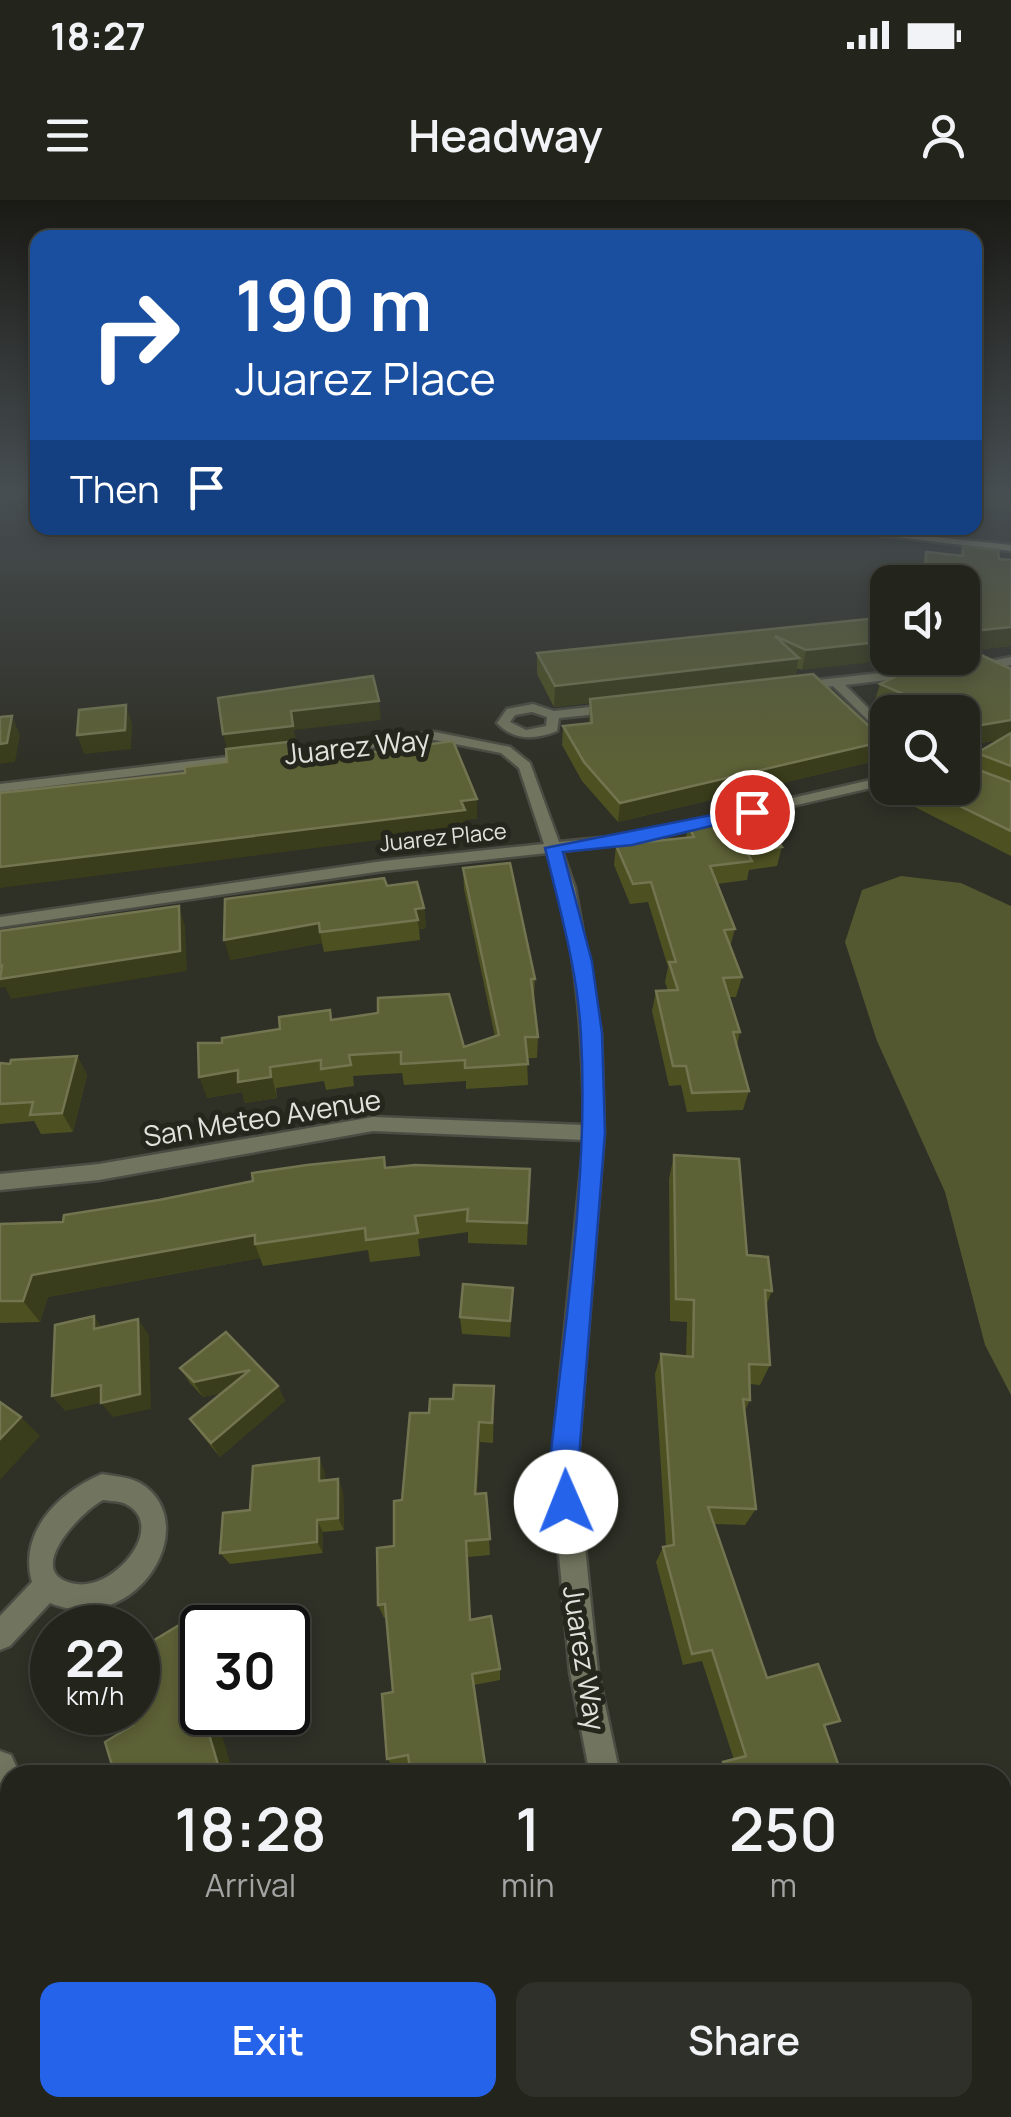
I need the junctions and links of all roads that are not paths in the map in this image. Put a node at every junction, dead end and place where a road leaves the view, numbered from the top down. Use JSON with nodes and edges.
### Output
{"nodes":[{"id":1,"x":1004,"y":662,"type":"edge"},
{"id":2,"x":1011,"y":674,"type":"edge"},
{"id":3,"x":897,"y":675,"type":"edge"},
{"id":4,"x":836,"y":682,"type":"junction"},
{"id":5,"x":779,"y":688,"type":"edge"},
{"id":6,"x":628,"y":706,"type":"edge"},
{"id":7,"x":552,"y":715,"type":"dead end"},
{"id":8,"x":870,"y":717,"type":"edge"},
{"id":9,"x":870,"y":784,"type":"edge"},
{"id":10,"x":0,"y":788,"type":"edge"},
{"id":11,"x":554,"y":848,"type":"junction"},
{"id":12,"x":0,"y":922,"type":"edge"},
{"id":13,"x":594,"y":1133,"type":"junction"},
{"id":14,"x":0,"y":1182,"type":"edge"},
{"id":15,"x":49,"y":1584,"type":"junction"},
{"id":16,"x":0,"y":1636,"type":"edge"},
{"id":17,"x":603,"y":1765,"type":"edge"}],
"edges":[{"from":1,"to":2,"type":"street"},
{"from":3,"to":4,"type":"street"},
{"from":4,"to":5,"type":"street"},
{"from":4,"to":8,"type":"street"},
{"from":6,"to":7,"type":"street"},
{"from":9,"to":11,"type":"street","name":"Juarez Place"},
{"from":10,"to":11,"type":"street","name":"Juarez Way"},
{"from":11,"to":12,"type":"street","name":"Juarez Place"},
{"from":11,"to":13,"type":"street","name":"Juarez Way"},
{"from":13,"to":14,"type":"street","name":"San Meteo Avenue"},
{"from":13,"to":17,"type":"street","name":"Juarez Way"},
{"from":15,"to":15,"type":"street"},
{"from":15,"to":16,"type":"street"}]}
